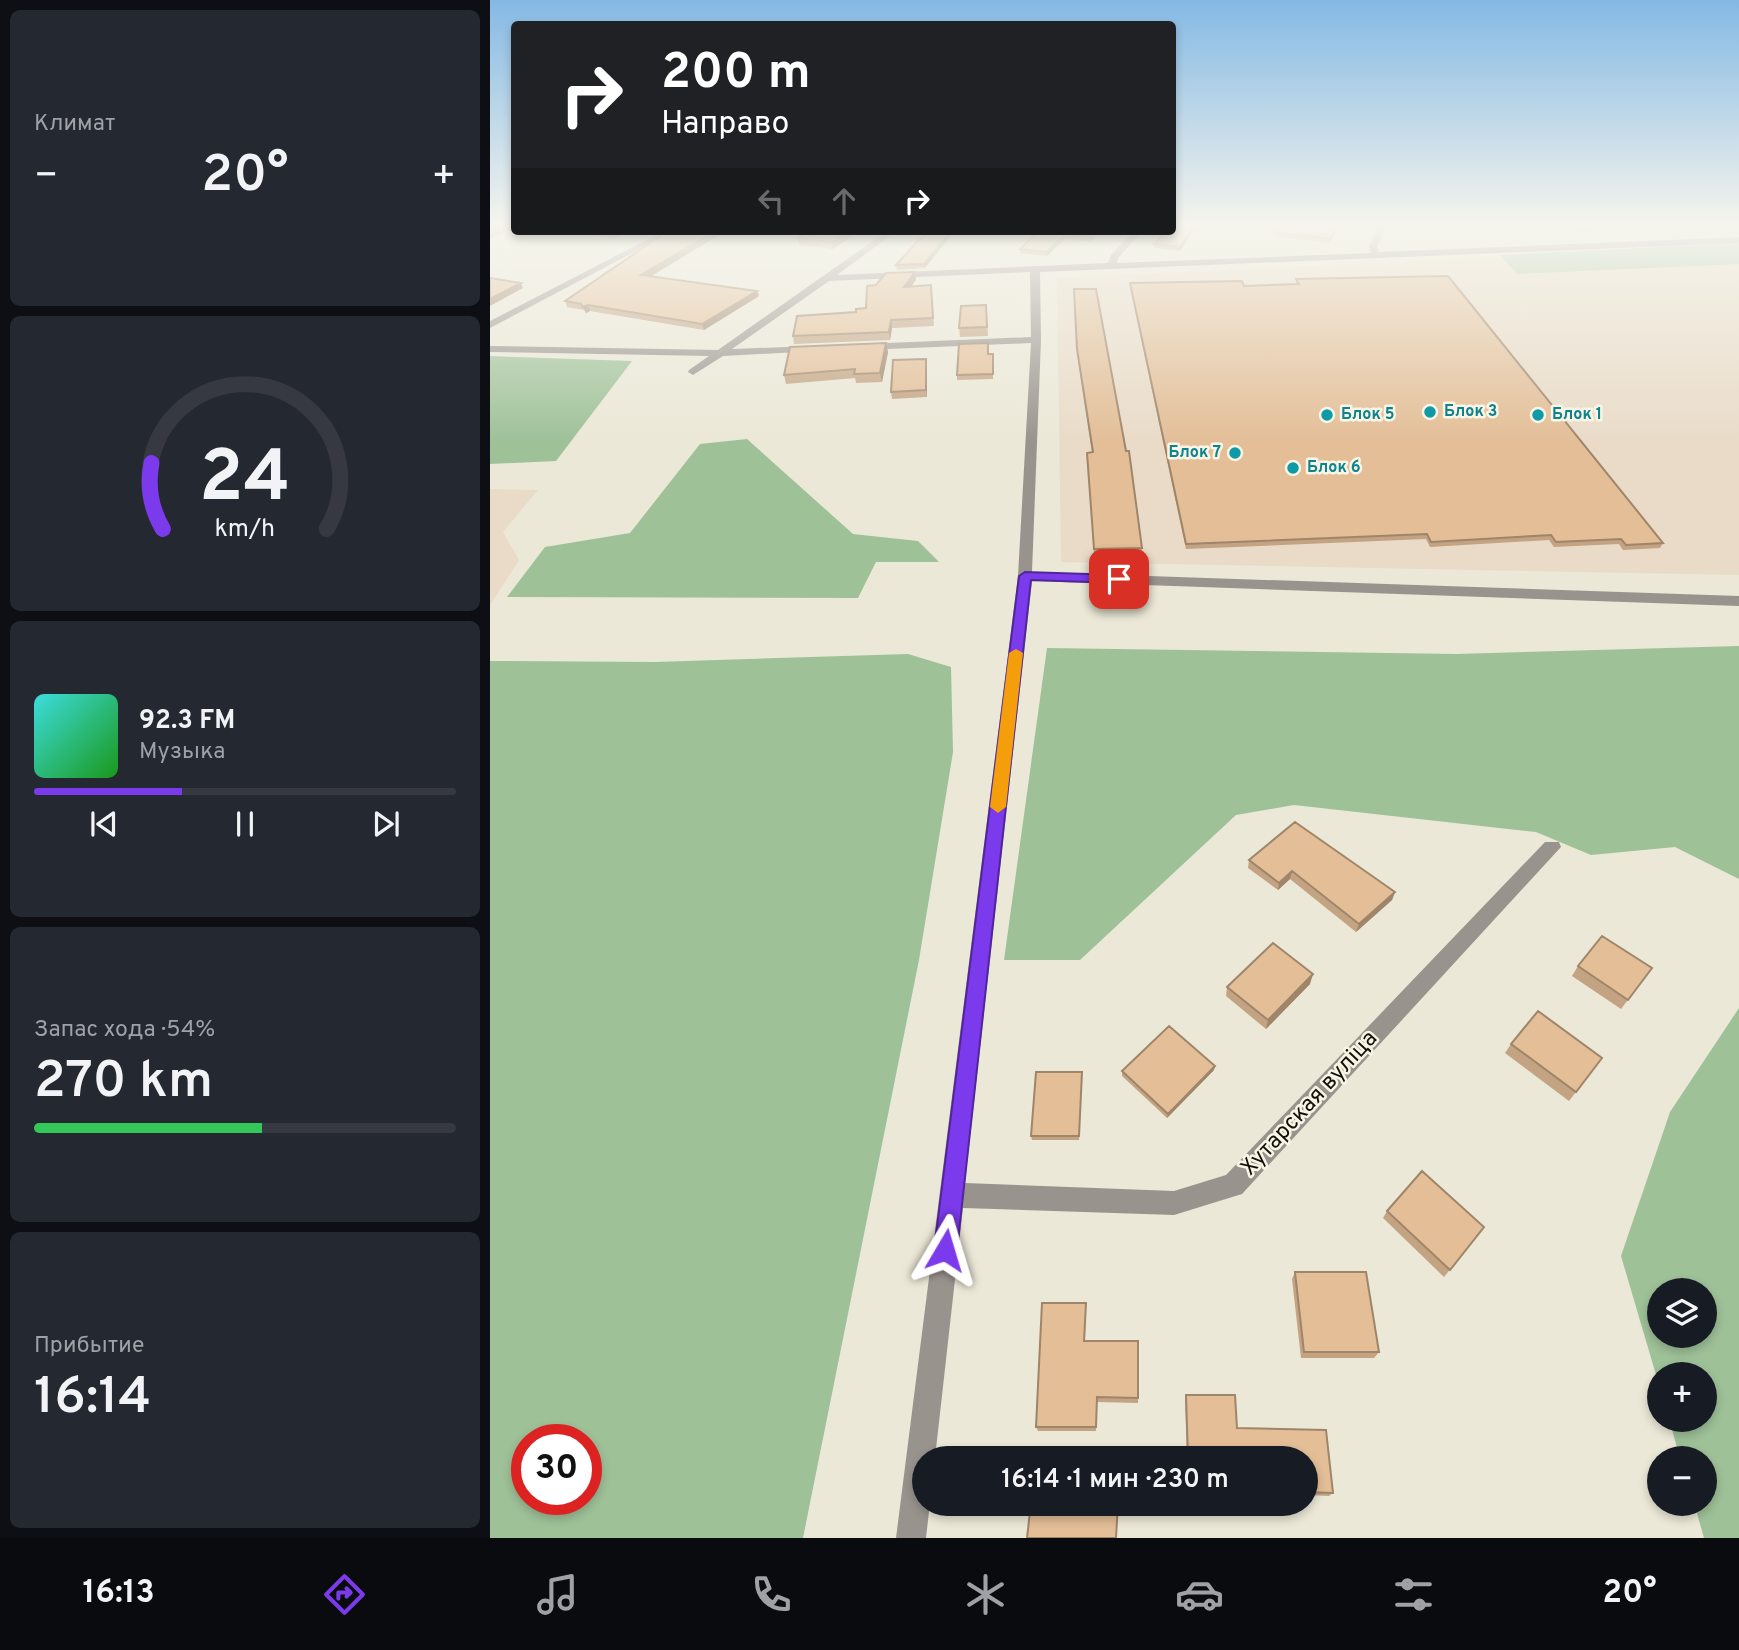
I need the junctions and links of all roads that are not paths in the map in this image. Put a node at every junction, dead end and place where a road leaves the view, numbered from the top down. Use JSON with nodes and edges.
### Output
{"nodes":[{"id":1,"x":538,"y":300,"type":"edge"},
{"id":2,"x":794,"y":300,"type":"edge"},
{"id":3,"x":1035,"y":300,"type":"edge"},
{"id":4,"x":490,"y":325,"type":"edge"},
{"id":5,"x":1036,"y":340,"type":"junction"},
{"id":6,"x":855,"y":347,"type":"edge"},
{"id":7,"x":827,"y":348,"type":"edge"},
{"id":8,"x":490,"y":349,"type":"edge"},
{"id":9,"x":720,"y":353,"type":"junction"},
{"id":10,"x":692,"y":372,"type":"dead end"},
{"id":11,"x":1025,"y":576,"type":"junction"},
{"id":12,"x":1739,"y":601,"type":"edge"},
{"id":13,"x":1552,"y":847,"type":"dead end"},
{"id":14,"x":952,"y":1195,"type":"junction"},
{"id":15,"x":911,"y":1538,"type":"edge"}],
"edges":[{"from":1,"to":4,"type":"street"},
{"from":2,"to":9,"type":"street"},
{"from":3,"to":5,"type":"street"},
{"from":5,"to":6,"type":"street"},
{"from":5,"to":11,"type":"street"},
{"from":7,"to":9,"type":"street"},
{"from":8,"to":9,"type":"street"},
{"from":9,"to":10,"type":"street"},
{"from":11,"to":12,"type":"street"},
{"from":11,"to":14,"type":"street"},
{"from":13,"to":14,"type":"street","name":"Хутарская вуліца"},
{"from":14,"to":15,"type":"street"}]}
